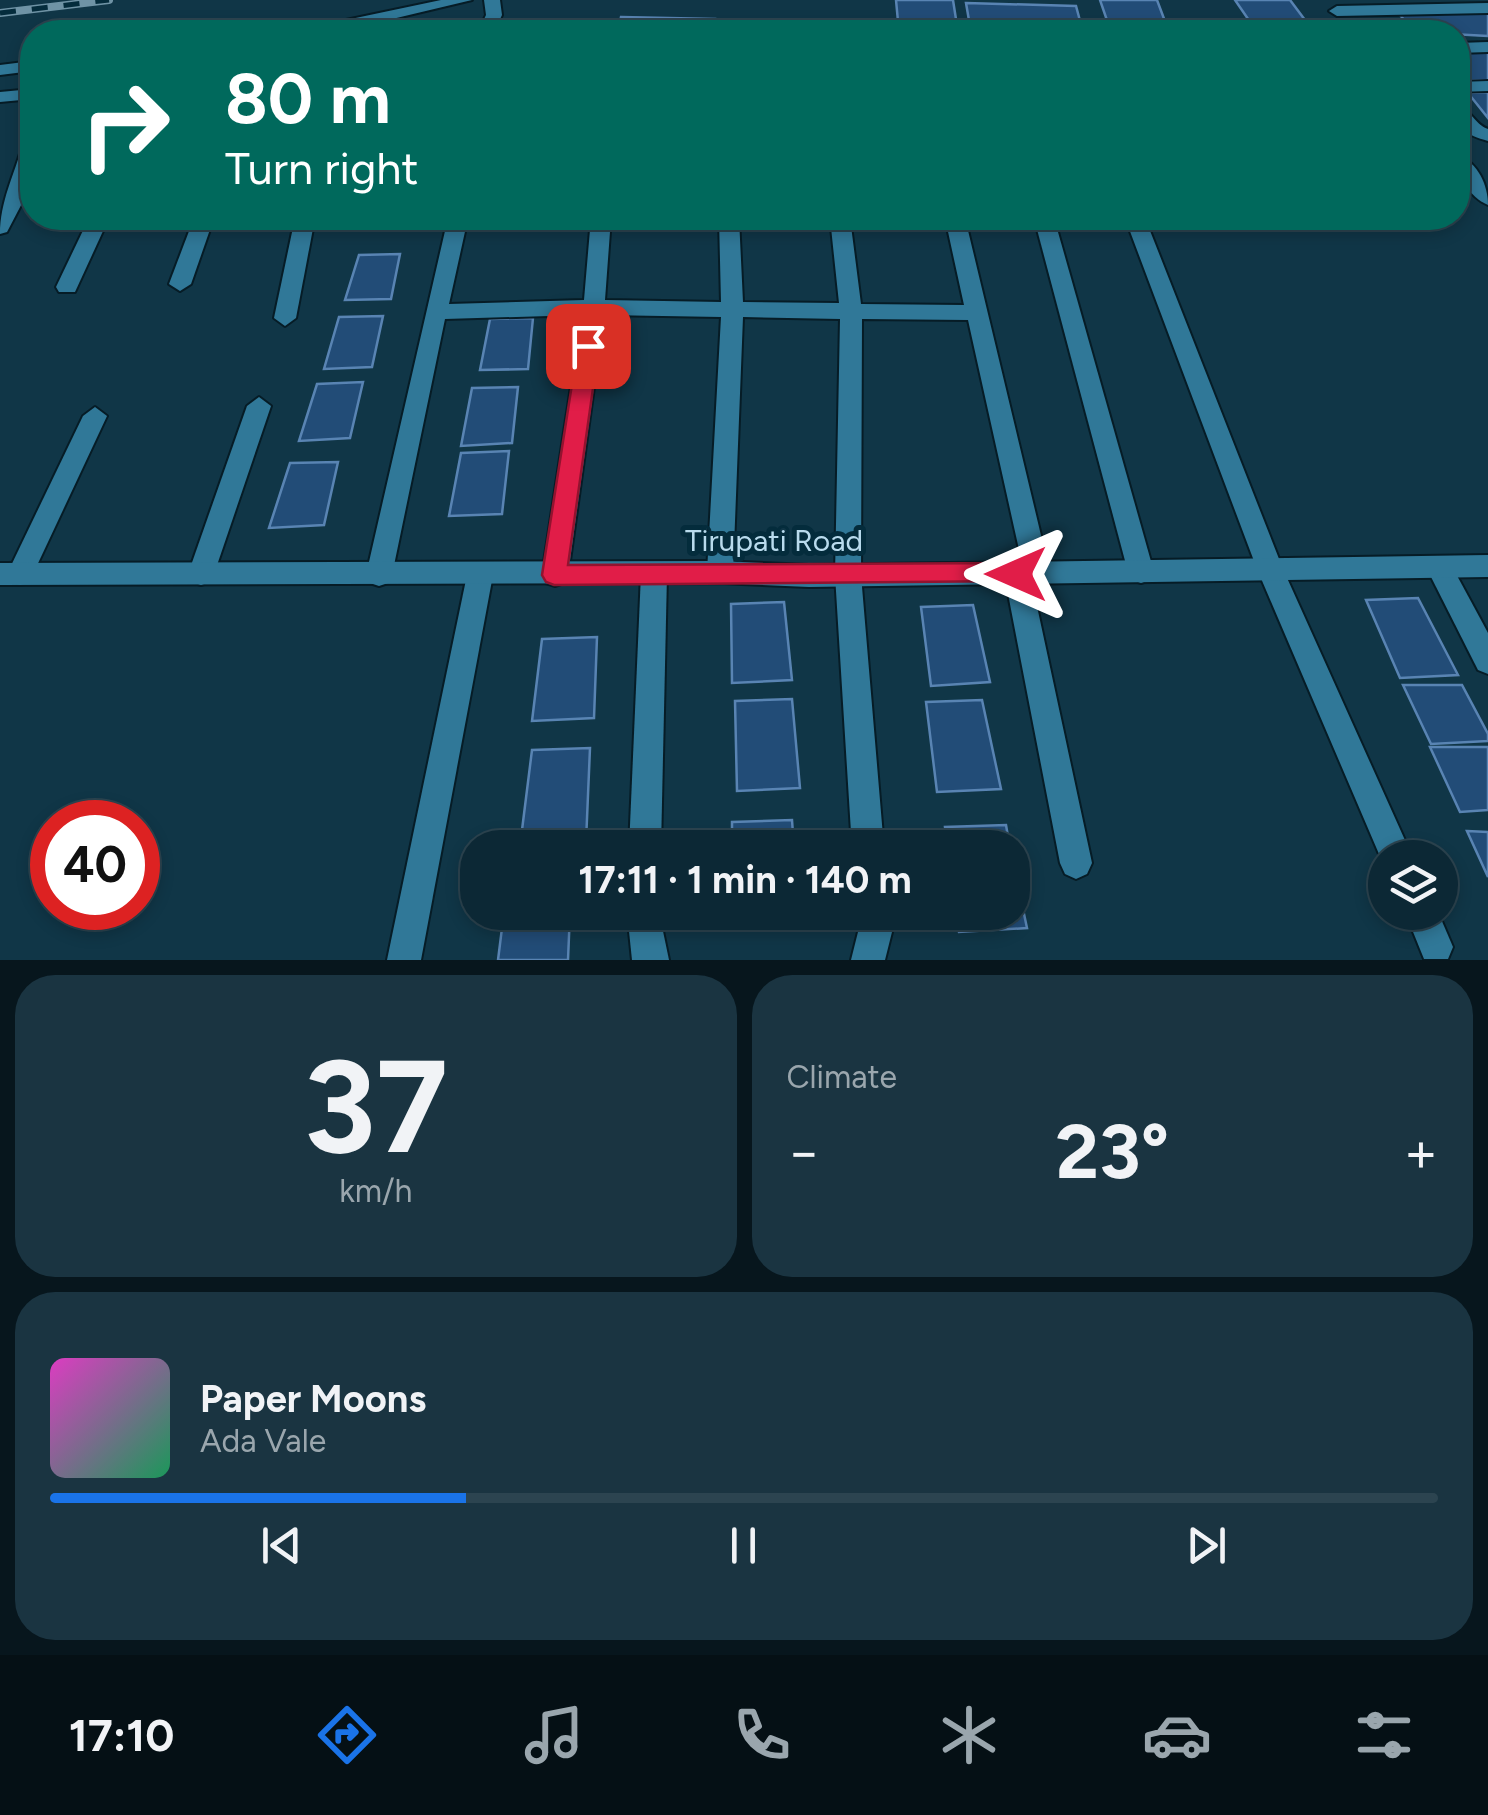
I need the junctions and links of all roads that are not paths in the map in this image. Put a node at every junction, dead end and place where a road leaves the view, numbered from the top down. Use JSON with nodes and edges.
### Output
{"nodes":[{"id":1,"x":464,"y":0,"type":"edge"},
{"id":2,"x":1333,"y":5,"type":"edge"},
{"id":3,"x":1488,"y":8,"type":"edge"},
{"id":4,"x":370,"y":20,"type":"edge"},
{"id":5,"x":1470,"y":177,"type":"edge"},
{"id":6,"x":20,"y":197,"type":"edge"},
{"id":7,"x":1488,"y":200,"type":"edge"},
{"id":8,"x":0,"y":227,"type":"edge"},
{"id":9,"x":93,"y":230,"type":"edge"},
{"id":10,"x":200,"y":230,"type":"edge"},
{"id":11,"x":303,"y":230,"type":"edge"},
{"id":12,"x":455,"y":230,"type":"edge"},
{"id":13,"x":599,"y":230,"type":"edge"},
{"id":14,"x":729,"y":230,"type":"edge"},
{"id":15,"x":841,"y":230,"type":"edge"},
{"id":16,"x":958,"y":230,"type":"edge"},
{"id":17,"x":1047,"y":230,"type":"edge"},
{"id":18,"x":1140,"y":230,"type":"edge"},
{"id":19,"x":180,"y":284,"type":"dead end"},
{"id":20,"x":66,"y":287,"type":"dead end"},
{"id":21,"x":594,"y":307,"type":"junction"},
{"id":22,"x":732,"y":310,"type":"junction"},
{"id":23,"x":851,"y":311,"type":"junction"},
{"id":24,"x":436,"y":312,"type":"junction"},
{"id":25,"x":977,"y":314,"type":"junction"},
{"id":26,"x":285,"y":318,"type":"dead end"},
{"id":27,"x":259,"y":406,"type":"dead end"},
{"id":28,"x":94,"y":416,"type":"dead end"},
{"id":29,"x":1488,"y":566,"type":"edge"},
{"id":30,"x":1439,"y":567,"type":"junction"},
{"id":31,"x":1270,"y":569,"type":"junction"},
{"id":32,"x":720,"y":572,"type":"junction"},
{"id":33,"x":1142,"y":572,"type":"junction"},
{"id":34,"x":1027,"y":573,"type":"junction"},
{"id":35,"x":10,"y":574,"type":"edge"},
{"id":36,"x":201,"y":574,"type":"junction"},
{"id":37,"x":654,"y":574,"type":"junction"},
{"id":38,"x":848,"y":574,"type":"junction"},
{"id":39,"x":380,"y":575,"type":"junction"},
{"id":40,"x":480,"y":575,"type":"junction"},
{"id":41,"x":554,"y":575,"type":"junction"},
{"id":42,"x":1488,"y":661,"type":"edge"},
{"id":43,"x":647,"y":830,"type":"edge"},
{"id":44,"x":867,"y":830,"type":"edge"},
{"id":45,"x":1389,"y":840,"type":"edge"},
{"id":46,"x":1076,"y":863,"type":"dead end"},
{"id":47,"x":646,"y":930,"type":"edge"},
{"id":48,"x":875,"y":930,"type":"edge"},
{"id":49,"x":1429,"y":930,"type":"edge"},
{"id":50,"x":1436,"y":947,"type":"dead end"},
{"id":51,"x":404,"y":960,"type":"edge"},
{"id":52,"x":652,"y":960,"type":"edge"},
{"id":53,"x":868,"y":960,"type":"edge"}],
"edges":[{"from":1,"to":4,"type":"street"},
{"from":2,"to":3,"type":"street"},
{"from":5,"to":7,"type":"street"},
{"from":6,"to":8,"type":"street"},
{"from":9,"to":20,"type":"street"},
{"from":10,"to":19,"type":"street"},
{"from":11,"to":26,"type":"street"},
{"from":12,"to":24,"type":"street"},
{"from":13,"to":21,"type":"street"},
{"from":14,"to":22,"type":"street"},
{"from":15,"to":23,"type":"street"},
{"from":16,"to":25,"type":"street"},
{"from":17,"to":33,"type":"street"},
{"from":18,"to":31,"type":"street"},
{"from":21,"to":22,"type":"street"},
{"from":21,"to":24,"type":"street"},
{"from":21,"to":41,"type":"street"},
{"from":22,"to":23,"type":"street"},
{"from":22,"to":32,"type":"street"},
{"from":23,"to":25,"type":"street"},
{"from":23,"to":38,"type":"street"},
{"from":24,"to":39,"type":"street"},
{"from":25,"to":34,"type":"street"},
{"from":27,"to":36,"type":"street"},
{"from":28,"to":35,"type":"street"},
{"from":29,"to":30,"type":"street","name":"Tirupati Road"},
{"from":30,"to":31,"type":"street","name":"Tirupati Road"},
{"from":30,"to":42,"type":"street"},
{"from":31,"to":33,"type":"street","name":"Tirupati Road"},
{"from":31,"to":45,"type":"street"},
{"from":32,"to":37,"type":"street","name":"Tirupati Road"},
{"from":32,"to":38,"type":"street","name":"Tirupati Road"},
{"from":33,"to":34,"type":"street","name":"Tirupati Road"},
{"from":34,"to":38,"type":"street","name":"Tirupati Road"},
{"from":34,"to":46,"type":"street"},
{"from":35,"to":36,"type":"street","name":"Tirupati Road"},
{"from":36,"to":39,"type":"street","name":"Tirupati Road"},
{"from":37,"to":41,"type":"street","name":"Tirupati Road"},
{"from":37,"to":43,"type":"street"},
{"from":38,"to":44,"type":"street"},
{"from":39,"to":40,"type":"street","name":"Tirupati Road"},
{"from":40,"to":41,"type":"street","name":"Tirupati Road"},
{"from":40,"to":51,"type":"street"},
{"from":47,"to":52,"type":"street"},
{"from":48,"to":53,"type":"street"},
{"from":49,"to":50,"type":"street"}]}
